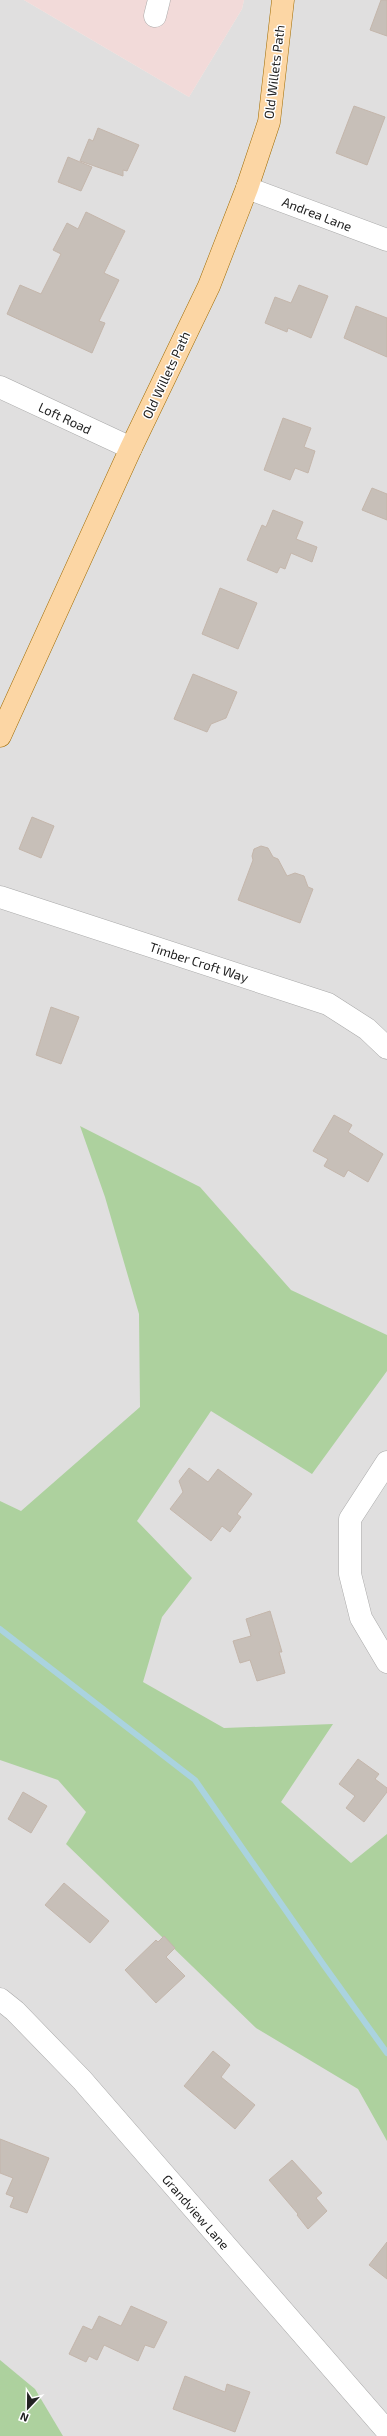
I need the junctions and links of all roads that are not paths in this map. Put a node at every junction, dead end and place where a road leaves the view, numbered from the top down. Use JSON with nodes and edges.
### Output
{"nodes":[{"id":1,"x":283,"y":0,"type":"edge"},
{"id":2,"x":247,"y":188,"type":"junction"},
{"id":3,"x":387,"y":240,"type":"edge"},
{"id":4,"x":0,"y":388,"type":"edge"},
{"id":5,"x":131,"y":448,"type":"junction"},
{"id":6,"x":0,"y":736,"type":"edge"},
{"id":7,"x":0,"y":897,"type":"edge"},
{"id":8,"x":387,"y":1048,"type":"edge"},
{"id":9,"x":387,"y":1462,"type":"edge"},
{"id":10,"x":387,"y":1662,"type":"edge"},
{"id":11,"x":0,"y":1999,"type":"edge"},
{"id":12,"x":387,"y":2431,"type":"edge"}],
"edges":[{"from":1,"to":2,"type":"main road","name":"Old Willets Path"},
{"from":2,"to":3,"type":"street","name":"Andrea Lane"},
{"from":2,"to":5,"type":"main road","name":"Old Willets Path"},
{"from":4,"to":5,"type":"street","name":"Loft Road"},
{"from":5,"to":6,"type":"main road","name":"Old Willets Path"},
{"from":7,"to":8,"type":"street","name":"Timber Croft Way"},
{"from":9,"to":10,"type":"street"},
{"from":11,"to":12,"type":"street","name":"Grandview Lane"}]}
